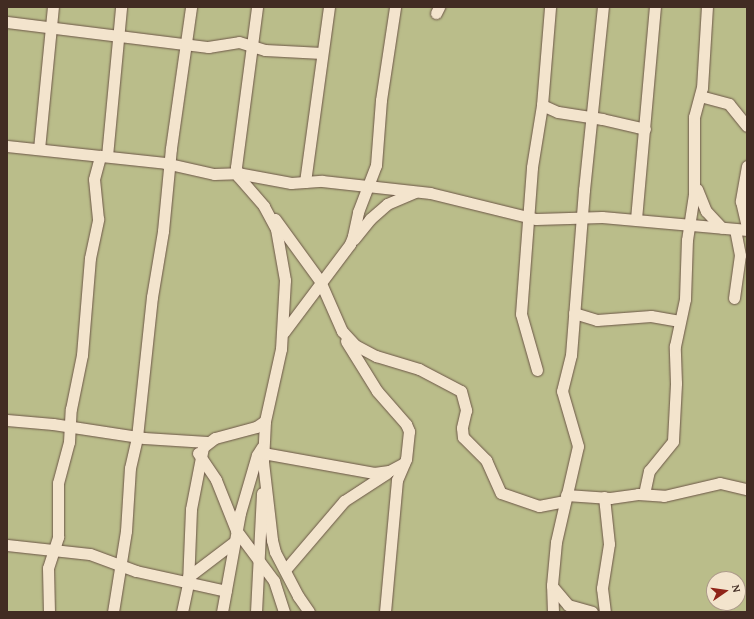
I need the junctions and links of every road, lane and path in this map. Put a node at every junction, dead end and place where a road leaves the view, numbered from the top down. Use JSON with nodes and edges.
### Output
{"nodes":[{"id":1,"x":53,"y":7,"type":"edge"},
{"id":2,"x":121,"y":7,"type":"edge"},
{"id":3,"x":191,"y":7,"type":"edge"},
{"id":4,"x":257,"y":7,"type":"edge"},
{"id":5,"x":329,"y":7,"type":"edge"},
{"id":6,"x":395,"y":7,"type":"edge"},
{"id":7,"x":550,"y":7,"type":"edge"},
{"id":8,"x":603,"y":7,"type":"edge"},
{"id":9,"x":655,"y":7,"type":"edge"},
{"id":10,"x":707,"y":7,"type":"edge"},
{"id":11,"x":7,"y":22,"type":"edge"},
{"id":12,"x":51,"y":27,"type":"junction"},
{"id":13,"x":118,"y":35,"type":"junction"},
{"id":14,"x":187,"y":44,"type":"junction"},
{"id":15,"x":252,"y":45,"type":"junction"},
{"id":16,"x":322,"y":53,"type":"junction"},
{"id":17,"x":700,"y":96,"type":"junction"},
{"id":18,"x":542,"y":105,"type":"junction"},
{"id":19,"x":592,"y":117,"type":"junction"},
{"id":20,"x":747,"y":126,"type":"edge"},
{"id":21,"x":645,"y":129,"type":"junction"},
{"id":22,"x":7,"y":146,"type":"edge"},
{"id":23,"x":39,"y":149,"type":"junction"},
{"id":24,"x":103,"y":156,"type":"junction"},
{"id":25,"x":169,"y":164,"type":"junction"},
{"id":26,"x":747,"y":166,"type":"edge"},
{"id":27,"x":237,"y":173,"type":"junction"},
{"id":28,"x":694,"y":179,"type":"junction"},
{"id":29,"x":305,"y":182,"type":"junction"},
{"id":30,"x":367,"y":187,"type":"junction"},
{"id":31,"x":416,"y":191,"type":"junction"},
{"id":32,"x":264,"y":206,"type":"junction"},
{"id":33,"x":582,"y":217,"type":"junction"},
{"id":34,"x":530,"y":218,"type":"junction"},
{"id":35,"x":636,"y":219,"type":"junction"},
{"id":36,"x":690,"y":225,"type":"junction"},
{"id":37,"x":722,"y":228,"type":"junction"},
{"id":38,"x":735,"y":229,"type":"junction"},
{"id":39,"x":747,"y":229,"type":"edge"},
{"id":40,"x":350,"y":244,"type":"junction"},
{"id":41,"x":320,"y":282,"type":"junction"},
{"id":42,"x":734,"y":298,"type":"dead end"},
{"id":43,"x":574,"y":313,"type":"junction"},
{"id":44,"x":680,"y":321,"type":"junction"},
{"id":45,"x":342,"y":331,"type":"junction"},
{"id":46,"x":283,"y":333,"type":"junction"},
{"id":47,"x":537,"y":370,"type":"dead end"},
{"id":48,"x":7,"y":420,"type":"edge"},
{"id":49,"x":264,"y":421,"type":"junction"},
{"id":50,"x":71,"y":426,"type":"junction"},
{"id":51,"x":137,"y":437,"type":"junction"},
{"id":52,"x":186,"y":442,"type":"junction"},
{"id":53,"x":207,"y":442,"type":"junction"},
{"id":54,"x":263,"y":450,"type":"junction"},
{"id":55,"x":201,"y":455,"type":"junction"},
{"id":56,"x":405,"y":462,"type":"junction"},
{"id":57,"x":389,"y":471,"type":"junction"},
{"id":58,"x":264,"y":481,"type":"junction"},
{"id":59,"x":747,"y":489,"type":"edge"},
{"id":60,"x":644,"y":494,"type":"junction"},
{"id":61,"x":604,"y":497,"type":"junction"},
{"id":62,"x":565,"y":498,"type":"junction"},
{"id":63,"x":539,"y":506,"type":"junction"},
{"id":64,"x":559,"y":526,"type":"junction"},
{"id":65,"x":236,"y":530,"type":"junction"},
{"id":66,"x":234,"y":542,"type":"junction"},
{"id":67,"x":7,"y":545,"type":"edge"},
{"id":68,"x":54,"y":550,"type":"junction"},
{"id":69,"x":260,"y":560,"type":"junction"},
{"id":70,"x":121,"y":565,"type":"junction"},
{"id":71,"x":284,"y":570,"type":"junction"},
{"id":72,"x":188,"y":580,"type":"junction"},
{"id":73,"x":552,"y":585,"type":"junction"},
{"id":74,"x":226,"y":591,"type":"junction"},
{"id":75,"x":49,"y":612,"type":"edge"},
{"id":76,"x":113,"y":612,"type":"edge"},
{"id":77,"x":182,"y":612,"type":"edge"},
{"id":78,"x":222,"y":612,"type":"edge"},
{"id":79,"x":256,"y":612,"type":"edge"},
{"id":80,"x":284,"y":612,"type":"edge"},
{"id":81,"x":309,"y":612,"type":"edge"},
{"id":82,"x":385,"y":612,"type":"edge"},
{"id":83,"x":553,"y":612,"type":"edge"},
{"id":84,"x":592,"y":612,"type":"edge"},
{"id":85,"x":605,"y":612,"type":"edge"}],
"edges":[{"from":1,"to":12,"type":"street"},
{"from":2,"to":13,"type":"street"},
{"from":3,"to":14,"type":"street"},
{"from":4,"to":15,"type":"street"},
{"from":5,"to":16,"type":"street"},
{"from":6,"to":30,"type":"street"},
{"from":7,"to":18,"type":"street"},
{"from":8,"to":19,"type":"street"},
{"from":9,"to":21,"type":"street"},
{"from":10,"to":17,"type":"street"},
{"from":11,"to":12,"type":"street"},
{"from":12,"to":13,"type":"street"},
{"from":12,"to":23,"type":"street"},
{"from":13,"to":14,"type":"street"},
{"from":13,"to":24,"type":"street"},
{"from":14,"to":15,"type":"street"},
{"from":14,"to":25,"type":"street"},
{"from":15,"to":16,"type":"street"},
{"from":15,"to":27,"type":"street"},
{"from":16,"to":29,"type":"street"},
{"from":17,"to":20,"type":"street"},
{"from":17,"to":28,"type":"street"},
{"from":18,"to":19,"type":"street"},
{"from":18,"to":34,"type":"street"},
{"from":19,"to":21,"type":"street"},
{"from":19,"to":33,"type":"street"},
{"from":21,"to":35,"type":"street"},
{"from":22,"to":23,"type":"street"},
{"from":23,"to":24,"type":"street"},
{"from":24,"to":25,"type":"street"},
{"from":24,"to":50,"type":"street"},
{"from":25,"to":27,"type":"street"},
{"from":25,"to":51,"type":"street"},
{"from":26,"to":39,"type":"street"},
{"from":27,"to":29,"type":"street"},
{"from":27,"to":32,"type":"street"},
{"from":28,"to":36,"type":"street"},
{"from":28,"to":37,"type":"street"},
{"from":29,"to":30,"type":"street"},
{"from":30,"to":31,"type":"street"},
{"from":30,"to":40,"type":"street"},
{"from":31,"to":34,"type":"street"},
{"from":31,"to":40,"type":"street"},
{"from":32,"to":41,"type":"street"},
{"from":32,"to":46,"type":"street"},
{"from":33,"to":34,"type":"street"},
{"from":33,"to":35,"type":"street"},
{"from":33,"to":43,"type":"street"},
{"from":34,"to":47,"type":"street"},
{"from":35,"to":36,"type":"street"},
{"from":36,"to":37,"type":"street"},
{"from":36,"to":44,"type":"street"},
{"from":37,"to":38,"type":"street"},
{"from":38,"to":39,"type":"street"},
{"from":38,"to":42,"type":"street"},
{"from":40,"to":41,"type":"street"},
{"from":41,"to":45,"type":"street"},
{"from":41,"to":46,"type":"street"},
{"from":43,"to":44,"type":"street"},
{"from":43,"to":62,"type":"street"},
{"from":44,"to":60,"type":"street"},
{"from":45,"to":56,"type":"street"},
{"from":45,"to":63,"type":"street"},
{"from":46,"to":49,"type":"street"},
{"from":48,"to":50,"type":"street"},
{"from":49,"to":53,"type":"street"},
{"from":49,"to":54,"type":"street"},
{"from":50,"to":51,"type":"street"},
{"from":50,"to":68,"type":"street"},
{"from":51,"to":52,"type":"street"},
{"from":51,"to":70,"type":"street"},
{"from":52,"to":53,"type":"street"},
{"from":52,"to":55,"type":"street"},
{"from":53,"to":55,"type":"street"},
{"from":54,"to":57,"type":"street"},
{"from":54,"to":58,"type":"street"},
{"from":54,"to":65,"type":"street"},
{"from":55,"to":65,"type":"street"},
{"from":55,"to":72,"type":"street"},
{"from":56,"to":57,"type":"street"},
{"from":56,"to":82,"type":"street"},
{"from":57,"to":71,"type":"street"},
{"from":58,"to":69,"type":"street"},
{"from":58,"to":71,"type":"street"},
{"from":59,"to":60,"type":"street"},
{"from":60,"to":61,"type":"street"},
{"from":61,"to":62,"type":"street"},
{"from":61,"to":85,"type":"street"},
{"from":62,"to":63,"type":"street"},
{"from":62,"to":64,"type":"street"},
{"from":63,"to":64,"type":"street"},
{"from":64,"to":73,"type":"street"},
{"from":65,"to":66,"type":"street"},
{"from":65,"to":69,"type":"street"},
{"from":66,"to":72,"type":"street"},
{"from":66,"to":74,"type":"street"},
{"from":67,"to":68,"type":"street"},
{"from":68,"to":70,"type":"street"},
{"from":68,"to":75,"type":"street"},
{"from":69,"to":79,"type":"street"},
{"from":69,"to":80,"type":"street"},
{"from":70,"to":72,"type":"street"},
{"from":70,"to":76,"type":"street"},
{"from":71,"to":81,"type":"street"},
{"from":72,"to":74,"type":"street"},
{"from":72,"to":77,"type":"street"},
{"from":73,"to":83,"type":"street"},
{"from":73,"to":84,"type":"street"},
{"from":74,"to":78,"type":"street"}]}
